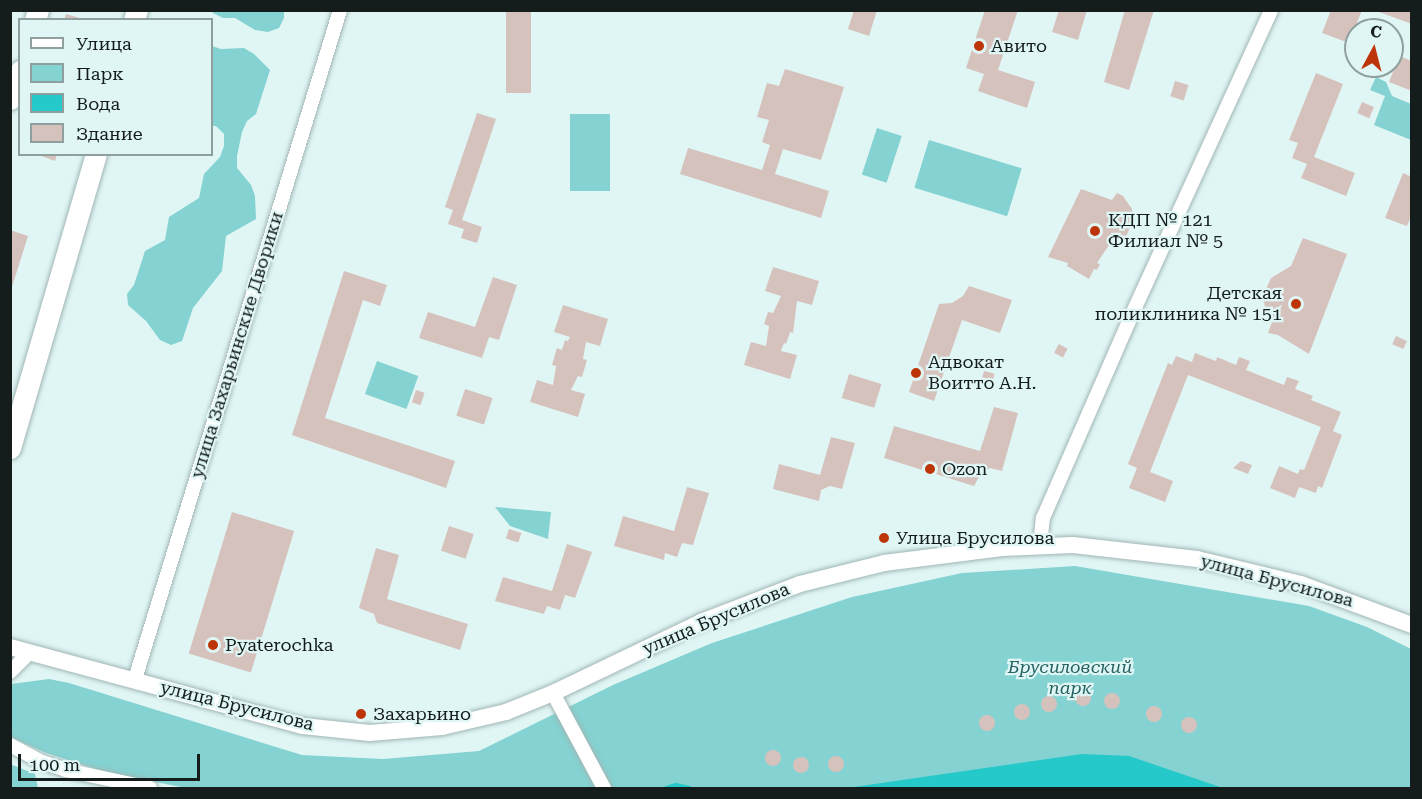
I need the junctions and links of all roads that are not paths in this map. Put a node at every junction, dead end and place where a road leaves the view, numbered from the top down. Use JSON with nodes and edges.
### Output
{"nodes":[{"id":1,"x":340,"y":10,"type":"edge"},
{"id":2,"x":1271,"y":10,"type":"edge"},
{"id":3,"x":18,"y":77,"type":"edge"},
{"id":4,"x":10,"y":99,"type":"edge"},
{"id":5,"x":95,"y":156,"type":"edge"},
{"id":6,"x":10,"y":448,"type":"edge"},
{"id":7,"x":1040,"y":545,"type":"junction"},
{"id":8,"x":1412,"y":625,"type":"edge"},
{"id":9,"x":10,"y":647,"type":"edge"},
{"id":10,"x":30,"y":652,"type":"junction"},
{"id":11,"x":11,"y":672,"type":"edge"},
{"id":12,"x":135,"y":680,"type":"junction"},
{"id":13,"x":553,"y":693,"type":"junction"},
{"id":14,"x":10,"y":745,"type":"edge"},
{"id":15,"x":150,"y":789,"type":"edge"},
{"id":16,"x":604,"y":789,"type":"edge"}],
"edges":[{"from":1,"to":12,"type":"street","name":"улица Захарьинские Дворики"},
{"from":2,"to":7,"type":"street"},
{"from":3,"to":4,"type":"main road"},
{"from":5,"to":6,"type":"main road"},
{"from":7,"to":8,"type":"street","name":"улица Брусилова"},
{"from":7,"to":13,"type":"street","name":"улица Брусилова"},
{"from":9,"to":10,"type":"street","name":"улица Брусилова"},
{"from":10,"to":11,"type":"street"},
{"from":10,"to":12,"type":"street","name":"улица Брусилова"},
{"from":12,"to":13,"type":"street","name":"улица Брусилова"},
{"from":13,"to":16,"type":"street"},
{"from":14,"to":15,"type":"street"}]}
